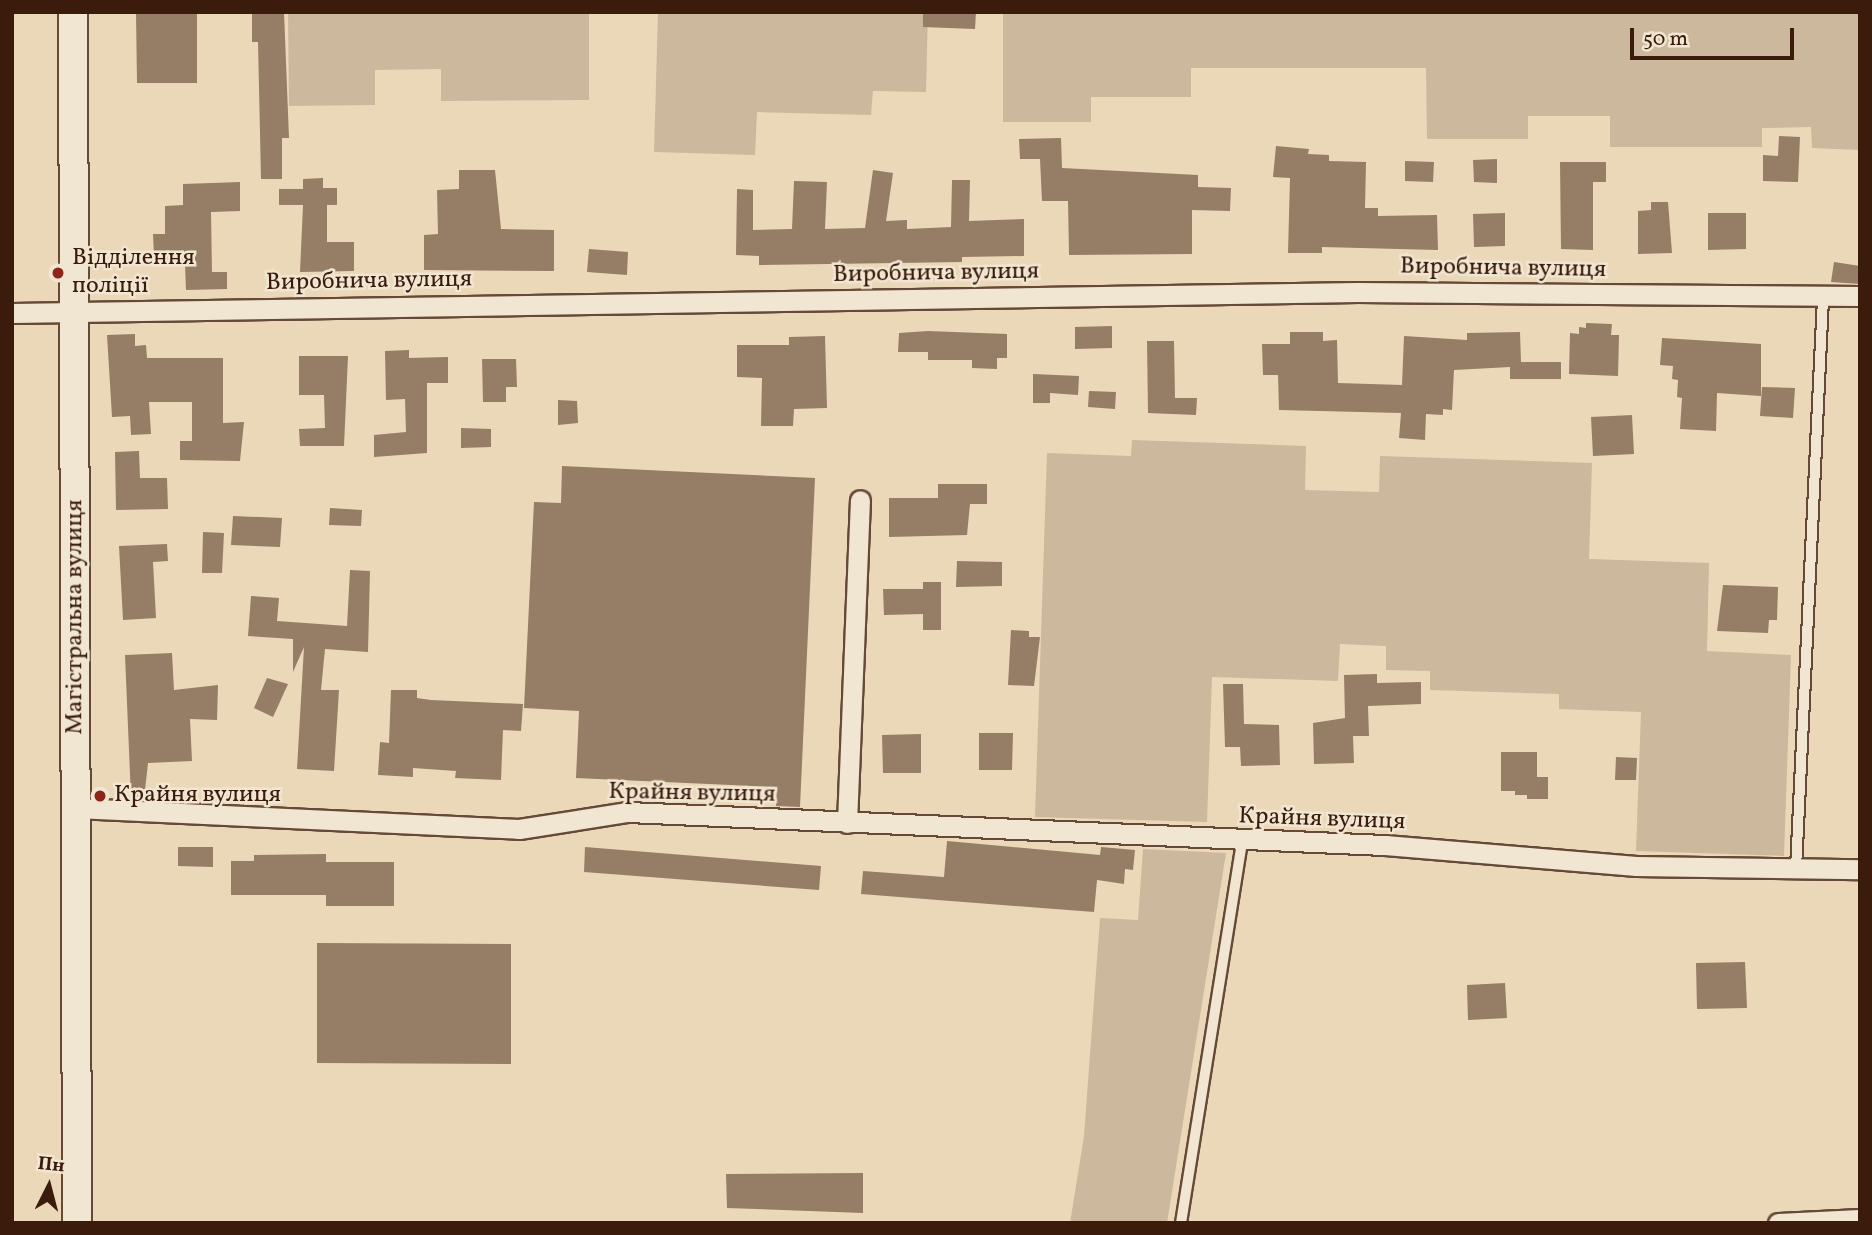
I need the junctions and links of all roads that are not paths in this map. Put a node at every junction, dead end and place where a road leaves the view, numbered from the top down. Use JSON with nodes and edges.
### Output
{"nodes":[{"id":1,"x":73,"y":12,"type":"edge"},
{"id":2,"x":1860,"y":296,"type":"edge"},
{"id":3,"x":1823,"y":299,"type":"junction"},
{"id":4,"x":75,"y":311,"type":"junction"},
{"id":5,"x":12,"y":313,"type":"edge"},
{"id":6,"x":860,"y":500,"type":"dead end"},
{"id":7,"x":76,"y":808,"type":"junction"},
{"id":8,"x":847,"y":823,"type":"junction"},
{"id":9,"x":1242,"y":842,"type":"junction"},
{"id":10,"x":1796,"y":869,"type":"junction"},
{"id":11,"x":1860,"y":869,"type":"edge"},
{"id":12,"x":1860,"y":1219,"type":"edge"},
{"id":13,"x":77,"y":1223,"type":"edge"},
{"id":14,"x":1181,"y":1223,"type":"edge"},
{"id":15,"x":1778,"y":1223,"type":"edge"}],
"edges":[{"from":1,"to":4,"type":"street","name":"Магістральна вулиця"},
{"from":2,"to":3,"type":"street","name":"Виробнича вулиця"},
{"from":3,"to":4,"type":"street","name":"Виробнича вулиця"},
{"from":3,"to":10,"type":"lane"},
{"from":4,"to":5,"type":"street","name":"Виробнича вулиця"},
{"from":4,"to":7,"type":"street","name":"Магістральна вулиця"},
{"from":6,"to":8,"type":"street"},
{"from":7,"to":8,"type":"street","name":"Крайня вулиця"},
{"from":7,"to":13,"type":"street","name":"Магістральна вулиця"},
{"from":8,"to":9,"type":"street","name":"Крайня вулиця"},
{"from":9,"to":10,"type":"street","name":"Крайня вулиця"},
{"from":9,"to":14,"type":"lane"},
{"from":10,"to":11,"type":"street","name":"Крайня вулиця"},
{"from":12,"to":15,"type":"street"}]}
